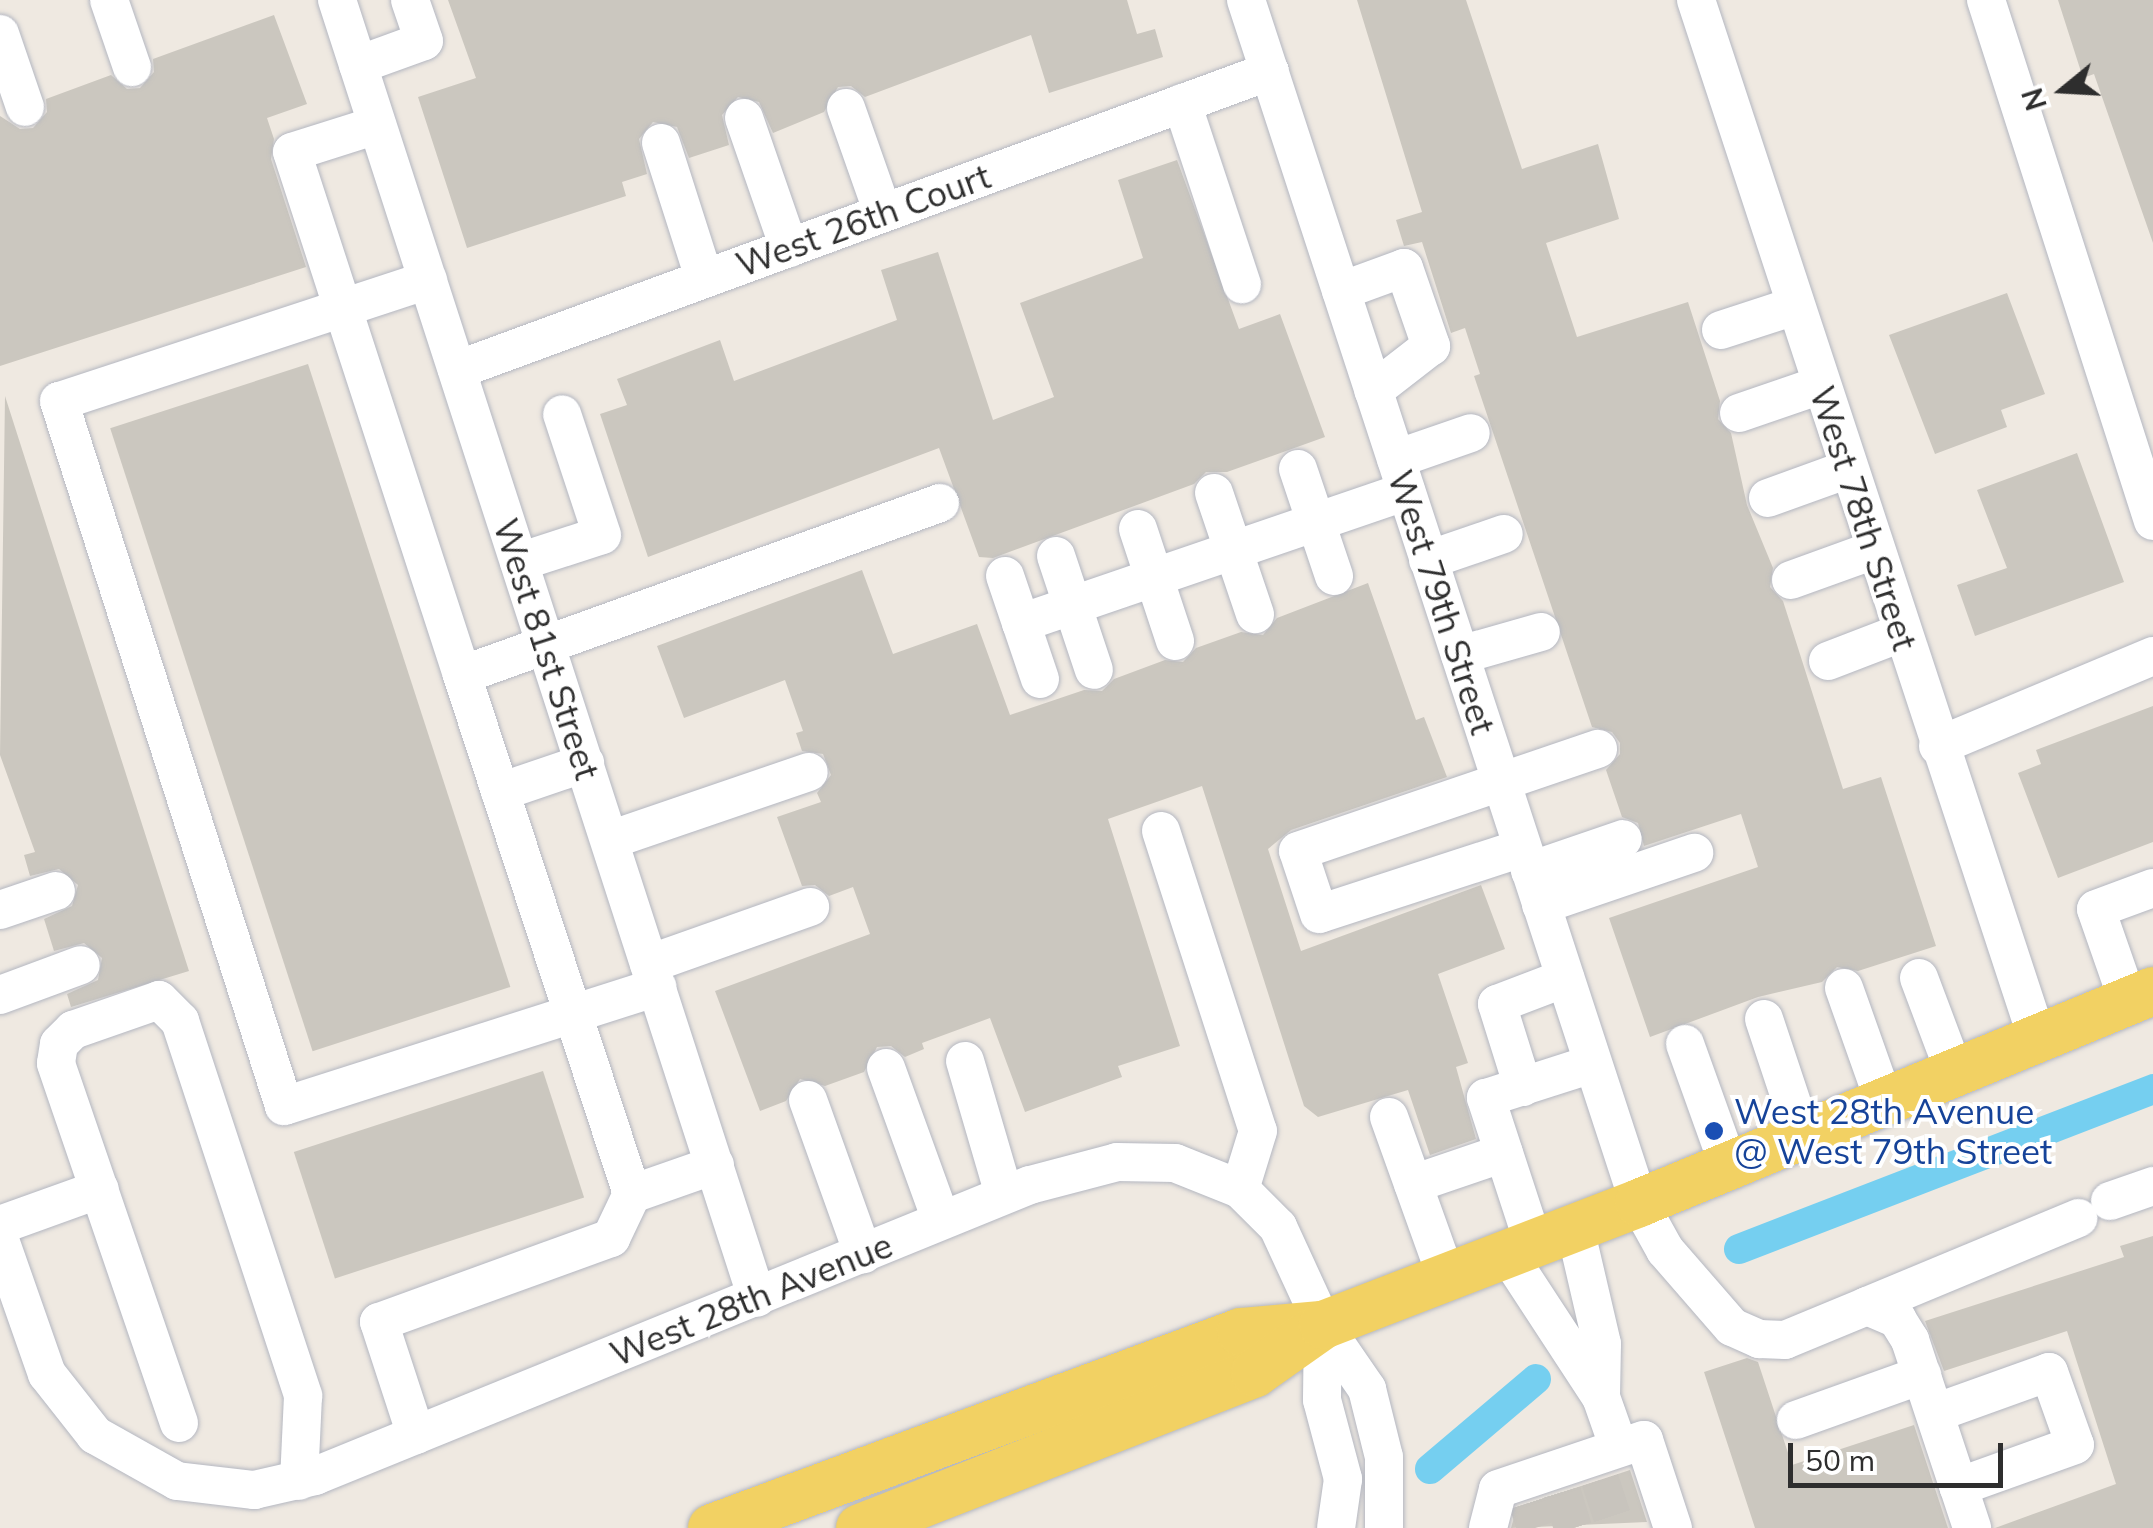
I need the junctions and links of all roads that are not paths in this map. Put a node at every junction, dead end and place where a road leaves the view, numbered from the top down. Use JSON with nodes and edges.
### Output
{"nodes":[{"id":1,"x":109,"y":0,"type":"edge"},
{"id":2,"x":410,"y":0,"type":"edge"},
{"id":3,"x":1246,"y":0,"type":"edge"},
{"id":4,"x":1696,"y":0,"type":"edge"},
{"id":5,"x":1986,"y":0,"type":"edge"},
{"id":6,"x":346,"y":2,"type":"edge"},
{"id":7,"x":0,"y":34,"type":"edge"},
{"id":8,"x":358,"y":65,"type":"junction"},
{"id":9,"x":132,"y":67,"type":"dead end"},
{"id":10,"x":1270,"y":71,"type":"junction"},
{"id":11,"x":1182,"y":103,"type":"junction"},
{"id":12,"x":25,"y":107,"type":"dead end"},
{"id":13,"x":846,"y":108,"type":"dead end"},
{"id":14,"x":744,"y":118,"type":"dead end"},
{"id":15,"x":377,"y":125,"type":"junction"},
{"id":16,"x":660,"y":143,"type":"dead end"},
{"id":17,"x":883,"y":213,"type":"junction"},
{"id":18,"x":789,"y":248,"type":"junction"},
{"id":19,"x":704,"y":278,"type":"junction"},
{"id":20,"x":428,"y":280,"type":"junction"},
{"id":21,"x":1242,"y":284,"type":"dead end"},
{"id":22,"x":1341,"y":291,"type":"junction"},
{"id":23,"x":343,"y":305,"type":"junction"},
{"id":24,"x":1795,"y":306,"type":"junction"},
{"id":25,"x":1721,"y":330,"type":"dead end"},
{"id":26,"x":457,"y":370,"type":"junction"},
{"id":27,"x":1821,"y":385,"type":"junction"},
{"id":28,"x":1373,"y":391,"type":"junction"},
{"id":29,"x":1739,"y":413,"type":"dead end"},
{"id":30,"x":562,"y":414,"type":"dead end"},
{"id":31,"x":1470,"y":433,"type":"dead end"},
{"id":32,"x":1298,"y":468,"type":"dead end"},
{"id":33,"x":1848,"y":468,"type":"junction"},
{"id":34,"x":1401,"y":475,"type":"junction"},
{"id":35,"x":1214,"y":493,"type":"dead end"},
{"id":36,"x":1768,"y":498,"type":"dead end"},
{"id":37,"x":940,"y":503,"type":"dead end"},
{"id":38,"x":2153,"y":521,"type":"edge"},
{"id":39,"x":1316,"y":523,"type":"junction"},
{"id":40,"x":1138,"y":529,"type":"dead end"},
{"id":41,"x":1504,"y":534,"type":"dead end"},
{"id":42,"x":1874,"y":550,"type":"junction"},
{"id":43,"x":1233,"y":552,"type":"junction"},
{"id":44,"x":1056,"y":556,"type":"dead end"},
{"id":45,"x":1428,"y":560,"type":"junction"},
{"id":46,"x":519,"y":562,"type":"junction"},
{"id":47,"x":1005,"y":576,"type":"dead end"},
{"id":48,"x":1334,"y":576,"type":"dead end"},
{"id":49,"x":1154,"y":579,"type":"junction"},
{"id":50,"x":1790,"y":580,"type":"dead end"},
{"id":51,"x":1073,"y":606,"type":"junction"},
{"id":52,"x":1254,"y":614,"type":"dead end"},
{"id":53,"x":1021,"y":623,"type":"junction"},
{"id":54,"x":1541,"y":632,"type":"dead end"},
{"id":55,"x":1901,"y":634,"type":"junction"},
{"id":56,"x":1175,"y":641,"type":"dead end"},
{"id":57,"x":546,"y":644,"type":"junction"},
{"id":58,"x":1460,"y":656,"type":"junction"},
{"id":59,"x":2153,"y":656,"type":"edge"},
{"id":60,"x":1828,"y":661,"type":"dead end"},
{"id":61,"x":1094,"y":670,"type":"dead end"},
{"id":62,"x":462,"y":674,"type":"junction"},
{"id":63,"x":1040,"y":679,"type":"dead end"},
{"id":64,"x":1938,"y":746,"type":"junction"},
{"id":65,"x":1598,"y":750,"type":"dead end"},
{"id":66,"x":584,"y":763,"type":"junction"},
{"id":67,"x":809,"y":772,"type":"dead end"},
{"id":68,"x":1500,"y":781,"type":"junction"},
{"id":69,"x":500,"y":792,"type":"junction"},
{"id":70,"x":1161,"y":830,"type":"dead end"},
{"id":71,"x":1623,"y":839,"type":"dead end"},
{"id":72,"x":610,"y":840,"type":"junction"},
{"id":73,"x":1694,"y":853,"type":"dead end"},
{"id":74,"x":1531,"y":874,"type":"junction"},
{"id":75,"x":2153,"y":888,"type":"edge"},
{"id":76,"x":56,"y":892,"type":"dead end"},
{"id":77,"x":810,"y":907,"type":"dead end"},
{"id":78,"x":0,"y":910,"type":"edge"},
{"id":79,"x":81,"y":966,"type":"dead end"},
{"id":80,"x":653,"y":976,"type":"junction"},
{"id":81,"x":1564,"y":978,"type":"junction"},
{"id":82,"x":1919,"y":978,"type":"dead end"},
{"id":83,"x":1844,"y":988,"type":"dead end"},
{"id":84,"x":0,"y":995,"type":"edge"},
{"id":85,"x":2141,"y":996,"type":"edge"},
{"id":86,"x":574,"y":1014,"type":"junction"},
{"id":87,"x":1764,"y":1019,"type":"dead end"},
{"id":88,"x":2036,"y":1035,"type":"junction"},
{"id":89,"x":1685,"y":1044,"type":"dead end"},
{"id":90,"x":965,"y":1060,"type":"dead end"},
{"id":91,"x":1592,"y":1064,"type":"junction"},
{"id":92,"x":886,"y":1068,"type":"dead end"},
{"id":93,"x":1954,"y":1071,"type":"junction"},
{"id":94,"x":1523,"y":1086,"type":"junction"},
{"id":95,"x":808,"y":1100,"type":"dead end"},
{"id":96,"x":1884,"y":1101,"type":"junction"},
{"id":97,"x":1389,"y":1116,"type":"dead end"},
{"id":98,"x":1803,"y":1136,"type":"junction"},
{"id":99,"x":1504,"y":1153,"type":"junction"},
{"id":100,"x":715,"y":1165,"type":"junction"},
{"id":101,"x":1729,"y":1166,"type":"junction"},
{"id":102,"x":1413,"y":1184,"type":"junction"},
{"id":103,"x":2153,"y":1186,"type":"edge"},
{"id":104,"x":100,"y":1188,"type":"junction"},
{"id":105,"x":1240,"y":1189,"type":"junction"},
{"id":106,"x":632,"y":1194,"type":"junction"},
{"id":107,"x":1004,"y":1194,"type":"junction"},
{"id":108,"x":1639,"y":1204,"type":"junction"},
{"id":109,"x":941,"y":1220,"type":"junction"},
{"id":110,"x":0,"y":1225,"type":"edge"},
{"id":111,"x":0,"y":1240,"type":"edge"},
{"id":112,"x":1539,"y":1243,"type":"junction"},
{"id":113,"x":863,"y":1254,"type":"junction"},
{"id":114,"x":1447,"y":1278,"type":"junction"},
{"id":115,"x":758,"y":1298,"type":"junction"},
{"id":116,"x":1867,"y":1306,"type":"junction"},
{"id":117,"x":1323,"y":1325,"type":"junction"},
{"id":118,"x":1922,"y":1375,"type":"junction"},
{"id":119,"x":1602,"y":1397,"type":"junction"},
{"id":120,"x":1934,"y":1413,"type":"junction"},
{"id":121,"x":1796,"y":1420,"type":"dead end"},
{"id":122,"x":180,"y":1423,"type":"dead end"},
{"id":123,"x":416,"y":1435,"type":"junction"},
{"id":124,"x":1604,"y":1462,"type":"junction"},
{"id":125,"x":299,"y":1481,"type":"junction"},
{"id":126,"x":1958,"y":1486,"type":"junction"},
{"id":127,"x":712,"y":1528,"type":"edge"},
{"id":128,"x":860,"y":1528,"type":"edge"},
{"id":129,"x":1336,"y":1528,"type":"edge"},
{"id":130,"x":1384,"y":1528,"type":"edge"},
{"id":131,"x":1488,"y":1528,"type":"edge"},
{"id":132,"x":1673,"y":1528,"type":"edge"},
{"id":133,"x":1972,"y":1528,"type":"edge"}],
"edges":[{"from":1,"to":9,"type":"street"},
{"from":2,"to":8,"type":"street"},
{"from":3,"to":10,"type":"street","name":"West 79th Street"},
{"from":4,"to":24,"type":"street","name":"West 78th Street"},
{"from":5,"to":38,"type":"street"},
{"from":6,"to":8,"type":"street","name":"West 81st Street"},
{"from":7,"to":12,"type":"street"},
{"from":8,"to":15,"type":"street","name":"West 81st Street"},
{"from":10,"to":11,"type":"street","name":"West 26th Court"},
{"from":10,"to":22,"type":"street","name":"West 79th Street"},
{"from":11,"to":17,"type":"street","name":"West 26th Court"},
{"from":11,"to":21,"type":"street"},
{"from":13,"to":17,"type":"street"},
{"from":14,"to":18,"type":"street"},
{"from":15,"to":20,"type":"street","name":"West 81st Street"},
{"from":15,"to":23,"type":"street"},
{"from":16,"to":19,"type":"street"},
{"from":17,"to":18,"type":"street","name":"West 26th Court"},
{"from":18,"to":19,"type":"street","name":"West 26th Court"},
{"from":19,"to":26,"type":"street","name":"West 26th Court"},
{"from":20,"to":23,"type":"street"},
{"from":20,"to":26,"type":"street","name":"West 81st Street"},
{"from":22,"to":28,"type":"street","name":"West 79th Street"},
{"from":22,"to":28,"type":"street"},
{"from":23,"to":62,"type":"street"},
{"from":23,"to":86,"type":"street"},
{"from":24,"to":25,"type":"street"},
{"from":24,"to":27,"type":"street","name":"West 78th Street"},
{"from":26,"to":46,"type":"street","name":"West 81st Street"},
{"from":27,"to":29,"type":"street"},
{"from":27,"to":33,"type":"street","name":"West 78th Street"},
{"from":28,"to":34,"type":"street","name":"West 79th Street"},
{"from":30,"to":46,"type":"street"},
{"from":31,"to":34,"type":"street"},
{"from":32,"to":39,"type":"street"},
{"from":33,"to":36,"type":"street"},
{"from":33,"to":42,"type":"street","name":"West 78th Street"},
{"from":34,"to":39,"type":"street"},
{"from":34,"to":45,"type":"street","name":"West 79th Street"},
{"from":35,"to":43,"type":"street"},
{"from":37,"to":57,"type":"street"},
{"from":39,"to":43,"type":"street"},
{"from":39,"to":48,"type":"street"},
{"from":40,"to":49,"type":"street"},
{"from":41,"to":45,"type":"street"},
{"from":42,"to":50,"type":"street"},
{"from":42,"to":55,"type":"street","name":"West 78th Street"},
{"from":43,"to":49,"type":"street"},
{"from":43,"to":52,"type":"street"},
{"from":44,"to":51,"type":"street"},
{"from":45,"to":58,"type":"street","name":"West 79th Street"},
{"from":46,"to":57,"type":"street","name":"West 81st Street"},
{"from":47,"to":53,"type":"street"},
{"from":49,"to":51,"type":"street"},
{"from":49,"to":56,"type":"street"},
{"from":51,"to":53,"type":"street"},
{"from":51,"to":61,"type":"street"},
{"from":53,"to":63,"type":"street"},
{"from":54,"to":58,"type":"street"},
{"from":55,"to":60,"type":"street"},
{"from":55,"to":64,"type":"street","name":"West 78th Street"},
{"from":57,"to":62,"type":"street"},
{"from":57,"to":66,"type":"street","name":"West 81st Street"},
{"from":58,"to":68,"type":"street","name":"West 79th Street"},
{"from":59,"to":64,"type":"street"},
{"from":62,"to":69,"type":"street"},
{"from":64,"to":88,"type":"street","name":"West 78th Street"},
{"from":65,"to":68,"type":"street"},
{"from":66,"to":69,"type":"street"},
{"from":66,"to":72,"type":"street","name":"West 81st Street"},
{"from":67,"to":72,"type":"street"},
{"from":68,"to":74,"type":"street","name":"West 79th Street"},
{"from":68,"to":74,"type":"street"},
{"from":69,"to":86,"type":"street"},
{"from":70,"to":105,"type":"street"},
{"from":71,"to":74,"type":"street"},
{"from":72,"to":80,"type":"street","name":"West 81st Street"},
{"from":73,"to":74,"type":"street"},
{"from":74,"to":81,"type":"street","name":"West 79th Street"},
{"from":75,"to":85,"type":"street"},
{"from":76,"to":78,"type":"street"},
{"from":77,"to":80,"type":"street"},
{"from":79,"to":84,"type":"street"},
{"from":80,"to":86,"type":"street"},
{"from":80,"to":100,"type":"street","name":"West 81st Street"},
{"from":81,"to":91,"type":"street","name":"West 79th Street"},
{"from":81,"to":94,"type":"street"},
{"from":82,"to":93,"type":"street"},
{"from":83,"to":96,"type":"street"},
{"from":85,"to":88,"type":"main road"},
{"from":86,"to":106,"type":"street"},
{"from":87,"to":98,"type":"street"},
{"from":88,"to":93,"type":"main road"},
{"from":89,"to":101,"type":"street"},
{"from":90,"to":107,"type":"street"},
{"from":91,"to":94,"type":"street"},
{"from":91,"to":108,"type":"street","name":"West 79th Street"},
{"from":92,"to":109,"type":"street"},
{"from":93,"to":96,"type":"main road"},
{"from":94,"to":99,"type":"street"},
{"from":95,"to":113,"type":"street"},
{"from":96,"to":98,"type":"main road"},
{"from":97,"to":102,"type":"street"},
{"from":98,"to":101,"type":"main road"},
{"from":99,"to":102,"type":"street"},
{"from":99,"to":112,"type":"street"},
{"from":100,"to":106,"type":"street"},
{"from":100,"to":115,"type":"street","name":"West 81st Street"},
{"from":101,"to":108,"type":"main road"},
{"from":102,"to":114,"type":"street"},
{"from":103,"to":116,"type":"street","name":"West 79th Street"},
{"from":104,"to":110,"type":"street"},
{"from":104,"to":122,"type":"street"},
{"from":104,"to":125,"type":"street"},
{"from":105,"to":107,"type":"street","name":"West 28th Avenue"},
{"from":105,"to":117,"type":"street","name":"West 28th Avenue"},
{"from":106,"to":123,"type":"street"},
{"from":107,"to":109,"type":"street","name":"West 28th Avenue"},
{"from":108,"to":112,"type":"main road"},
{"from":108,"to":116,"type":"street","name":"West 79th Street"},
{"from":109,"to":113,"type":"street","name":"West 28th Avenue"},
{"from":111,"to":125,"type":"street","name":"West 28th Avenue"},
{"from":112,"to":114,"type":"main road"},
{"from":112,"to":119,"type":"street"},
{"from":112,"to":119,"type":"street"},
{"from":113,"to":115,"type":"street","name":"West 28th Avenue"},
{"from":114,"to":117,"type":"main road"},
{"from":115,"to":123,"type":"street","name":"West 28th Avenue"},
{"from":116,"to":118,"type":"street"},
{"from":117,"to":127,"type":"main road"},
{"from":117,"to":128,"type":"main road"},
{"from":117,"to":129,"type":"street"},
{"from":117,"to":130,"type":"street","name":"West 28th Avenue"},
{"from":118,"to":120,"type":"street"},
{"from":118,"to":121,"type":"street"},
{"from":119,"to":124,"type":"street"},
{"from":120,"to":126,"type":"street"},
{"from":120,"to":126,"type":"street"},
{"from":123,"to":125,"type":"street","name":"West 28th Avenue"},
{"from":124,"to":131,"type":"street"},
{"from":124,"to":132,"type":"street"},
{"from":126,"to":133,"type":"street"}]}
